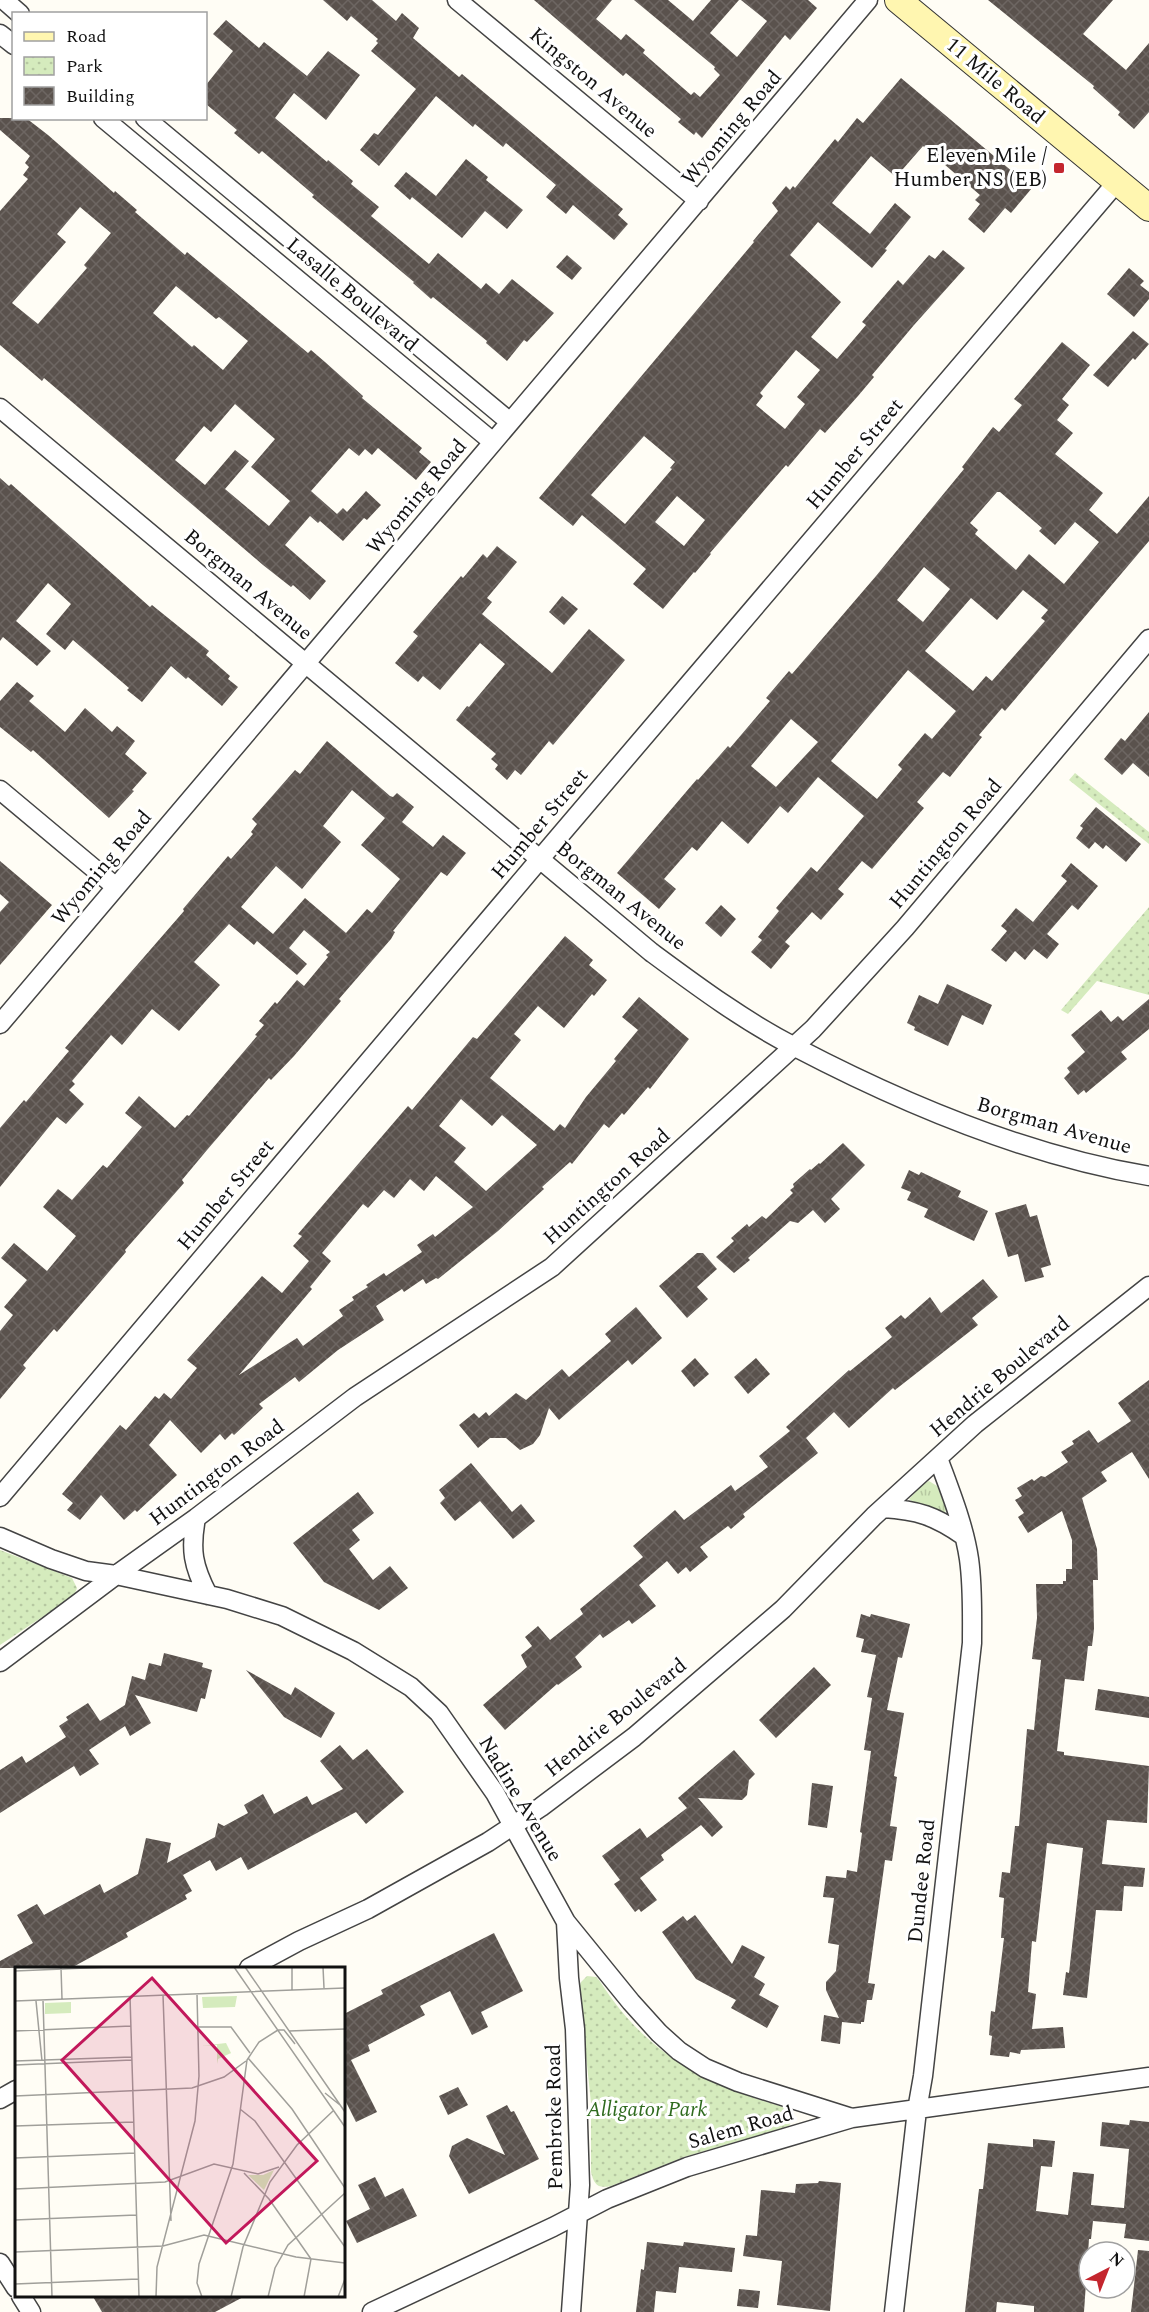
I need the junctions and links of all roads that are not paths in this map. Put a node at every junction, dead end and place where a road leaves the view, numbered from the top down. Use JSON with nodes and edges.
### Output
{"nodes":[{"id":1,"x":4,"y":0,"type":"edge"},
{"id":2,"x":457,"y":0,"type":"edge"},
{"id":3,"x":868,"y":0,"type":"edge"},
{"id":4,"x":898,"y":0,"type":"edge"},
{"id":5,"x":18,"y":12,"type":"edge"},
{"id":6,"x":0,"y":34,"type":"edge"},
{"id":7,"x":12,"y":43,"type":"edge"},
{"id":8,"x":105,"y":120,"type":"edge"},
{"id":9,"x":147,"y":120,"type":"edge"},
{"id":10,"x":199,"y":164,"type":"junction"},
{"id":11,"x":1117,"y":182,"type":"junction"},
{"id":12,"x":183,"y":184,"type":"junction"},
{"id":13,"x":699,"y":201,"type":"junction"},
{"id":14,"x":1149,"y":208,"type":"edge"},
{"id":15,"x":0,"y":408,"type":"edge"},
{"id":16,"x":510,"y":422,"type":"junction"},
{"id":17,"x":493,"y":442,"type":"junction"},
{"id":18,"x":1149,"y":639,"type":"edge"},
{"id":19,"x":306,"y":663,"type":"junction"},
{"id":20,"x":0,"y":790,"type":"edge"},
{"id":21,"x":539,"y":859,"type":"junction"},
{"id":22,"x":116,"y":887,"type":"junction"},
{"id":23,"x":0,"y":1024,"type":"edge"},
{"id":24,"x":794,"y":1047,"type":"junction"},
{"id":25,"x":1149,"y":1176,"type":"edge"},
{"id":26,"x":1149,"y":1286,"type":"edge"},
{"id":27,"x":938,"y":1458,"type":"junction"},
{"id":28,"x":0,"y":1497,"type":"edge"},
{"id":29,"x":883,"y":1508,"type":"junction"},
{"id":30,"x":196,"y":1518,"type":"junction"},
{"id":31,"x":964,"y":1536,"type":"junction"},
{"id":32,"x":0,"y":1537,"type":"edge"},
{"id":33,"x":116,"y":1575,"type":"junction"},
{"id":34,"x":208,"y":1595,"type":"junction"},
{"id":35,"x":0,"y":1662,"type":"edge"},
{"id":36,"x":513,"y":1825,"type":"junction"},
{"id":37,"x":566,"y":1922,"type":"junction"},
{"id":38,"x":251,"y":1967,"type":"edge"},
{"id":39,"x":1149,"y":2077,"type":"edge"},
{"id":40,"x":15,"y":2091,"type":"edge"},
{"id":41,"x":0,"y":2099,"type":"edge"},
{"id":42,"x":917,"y":2110,"type":"junction"},
{"id":43,"x":852,"y":2118,"type":"junction"},
{"id":44,"x":579,"y":2215,"type":"junction"},
{"id":45,"x":0,"y":2263,"type":"edge"},
{"id":46,"x":15,"y":2286,"type":"edge"},
{"id":47,"x":22,"y":2297,"type":"edge"},
{"id":48,"x":31,"y":2312,"type":"edge"},
{"id":49,"x":372,"y":2312,"type":"edge"},
{"id":50,"x":571,"y":2312,"type":"edge"},
{"id":51,"x":894,"y":2312,"type":"edge"}],
"edges":[{"from":1,"to":5,"type":"street"},
{"from":2,"to":13,"type":"street","name":"Kingston Avenue"},
{"from":3,"to":13,"type":"street","name":"Wyoming Road"},
{"from":4,"to":11,"type":"main road","name":"11 Mile Road"},
{"from":6,"to":7,"type":"street"},
{"from":8,"to":12,"type":"street","name":"Lasalle Boulevard"},
{"from":9,"to":10,"type":"street","name":"Lasalle Boulevard"},
{"from":10,"to":12,"type":"street"},
{"from":10,"to":16,"type":"street","name":"Lasalle Boulevard"},
{"from":11,"to":14,"type":"main road","name":"11 Mile Road"},
{"from":11,"to":21,"type":"street","name":"Humber Street"},
{"from":12,"to":17,"type":"street","name":"Lasalle Boulevard"},
{"from":13,"to":16,"type":"street","name":"Wyoming Road"},
{"from":15,"to":19,"type":"street","name":"Borgman Avenue"},
{"from":16,"to":17,"type":"street","name":"Wyoming Road"},
{"from":17,"to":19,"type":"street","name":"Wyoming Road"},
{"from":18,"to":24,"type":"street","name":"Huntington Road"},
{"from":19,"to":21,"type":"street","name":"Borgman Avenue"},
{"from":19,"to":22,"type":"street","name":"Wyoming Road"},
{"from":20,"to":22,"type":"street"},
{"from":21,"to":24,"type":"street","name":"Borgman Avenue"},
{"from":21,"to":28,"type":"street","name":"Humber Street"},
{"from":22,"to":23,"type":"street","name":"Wyoming Road"},
{"from":24,"to":25,"type":"street","name":"Borgman Avenue"},
{"from":24,"to":30,"type":"street","name":"Huntington Road"},
{"from":26,"to":27,"type":"street","name":"Hendrie Boulevard"},
{"from":27,"to":29,"type":"street","name":"Hendrie Boulevard"},
{"from":27,"to":31,"type":"street","name":"Dundee Road"},
{"from":29,"to":31,"type":"street"},
{"from":29,"to":36,"type":"street","name":"Hendrie Boulevard"},
{"from":30,"to":33,"type":"street","name":"Huntington Road"},
{"from":30,"to":34,"type":"street"},
{"from":31,"to":42,"type":"street","name":"Dundee Road"},
{"from":32,"to":33,"type":"street","name":"Nadine Avenue"},
{"from":33,"to":34,"type":"street","name":"Nadine Avenue"},
{"from":33,"to":35,"type":"street","name":"Huntington Road"},
{"from":34,"to":36,"type":"street","name":"Nadine Avenue"},
{"from":36,"to":37,"type":"street","name":"Nadine Avenue"},
{"from":36,"to":38,"type":"street","name":"Hendrie Boulevard"},
{"from":37,"to":43,"type":"street","name":"Nadine Avenue"},
{"from":37,"to":44,"type":"street","name":"Pembroke Road"},
{"from":39,"to":42,"type":"street","name":"Salem Road"},
{"from":40,"to":41,"type":"street"},
{"from":42,"to":43,"type":"street","name":"Salem Road"},
{"from":42,"to":51,"type":"street","name":"Dundee Road"},
{"from":43,"to":44,"type":"street","name":"Salem Road"},
{"from":44,"to":49,"type":"street","name":"Salem Road"},
{"from":44,"to":50,"type":"street","name":"Pembroke Road"},
{"from":45,"to":46,"type":"street"},
{"from":47,"to":48,"type":"street"}]}
